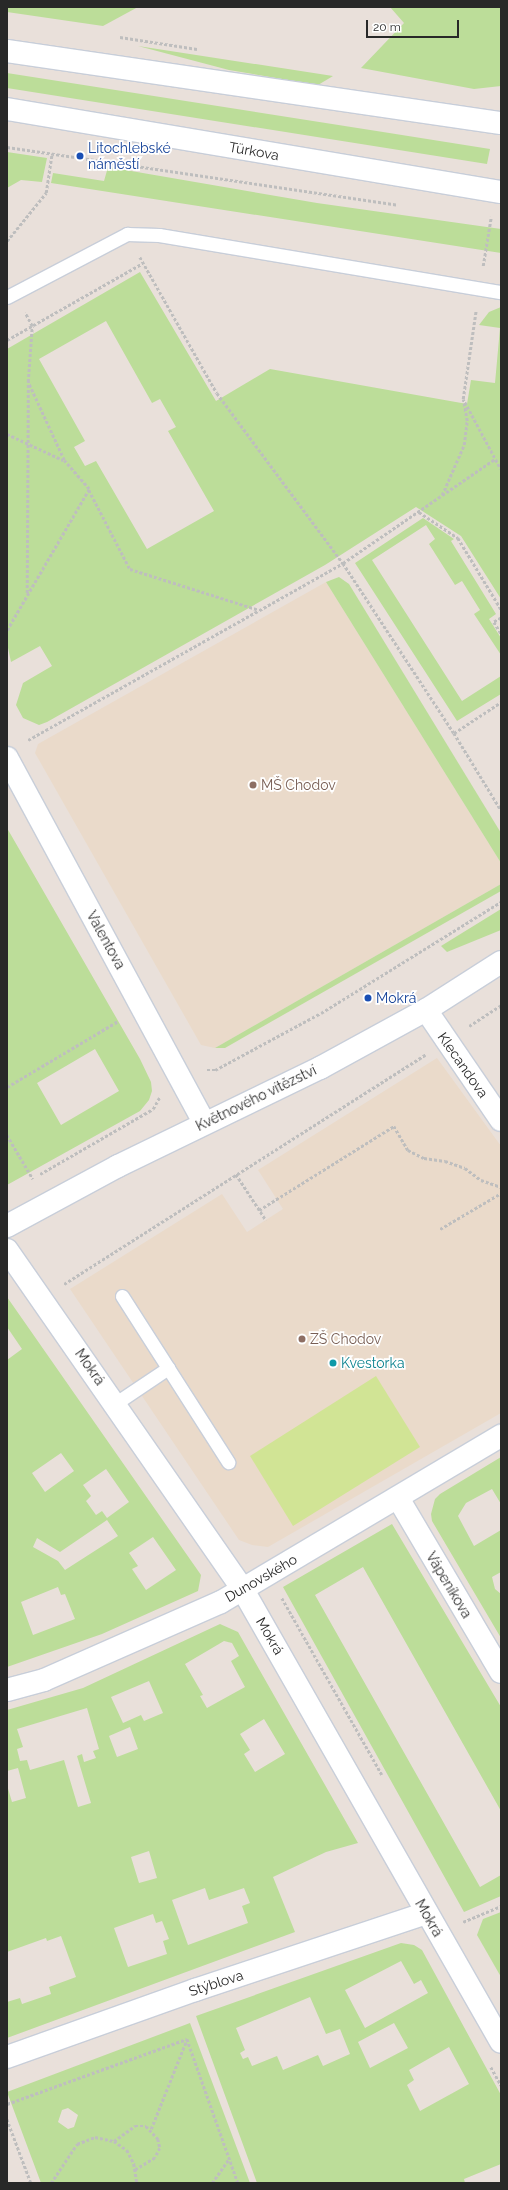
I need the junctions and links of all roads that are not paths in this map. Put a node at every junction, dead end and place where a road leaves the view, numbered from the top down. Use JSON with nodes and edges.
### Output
{"nodes":[{"id":1,"x":7,"y":51,"type":"edge"},
{"id":2,"x":7,"y":109,"type":"edge"},
{"id":3,"x":501,"y":123,"type":"edge"},
{"id":4,"x":496,"y":202,"type":"edge"},
{"id":5,"x":501,"y":292,"type":"edge"},
{"id":6,"x":11,"y":295,"type":"edge"},
{"id":7,"x":14,"y":751,"type":"edge"},
{"id":8,"x":501,"y":962,"type":"edge"},
{"id":9,"x":426,"y":1010,"type":"junction"},
{"id":10,"x":501,"y":1120,"type":"edge"},
{"id":11,"x":204,"y":1123,"type":"junction"},
{"id":12,"x":7,"y":1226,"type":"edge"},
{"id":13,"x":7,"y":1250,"type":"edge"},
{"id":14,"x":122,"y":1296,"type":"dead end"},
{"id":15,"x":168,"y":1368,"type":"junction"},
{"id":16,"x":116,"y":1403,"type":"junction"},
{"id":17,"x":501,"y":1436,"type":"edge"},
{"id":18,"x":228,"y":1462,"type":"dead end"},
{"id":19,"x":398,"y":1498,"type":"junction"},
{"id":20,"x":243,"y":1590,"type":"junction"},
{"id":21,"x":501,"y":1672,"type":"edge"},
{"id":22,"x":7,"y":1690,"type":"edge"},
{"id":23,"x":426,"y":1913,"type":"junction"},
{"id":24,"x":501,"y":2042,"type":"edge"},
{"id":25,"x":7,"y":2057,"type":"edge"}],
"edges":[{"from":1,"to":3,"type":"street"},
{"from":2,"to":4,"type":"street","name":"Türkova"},
{"from":5,"to":6,"type":"lane"},
{"from":7,"to":11,"type":"street","name":"Valentova"},
{"from":8,"to":9,"type":"street","name":"Květnového vítězství"},
{"from":9,"to":10,"type":"street","name":"Klecandova"},
{"from":9,"to":11,"type":"street","name":"Květnového vítězství"},
{"from":11,"to":12,"type":"street","name":"Květnového vítězství"},
{"from":13,"to":16,"type":"street","name":"Mokrá"},
{"from":14,"to":15,"type":"lane"},
{"from":15,"to":16,"type":"lane"},
{"from":15,"to":18,"type":"lane"},
{"from":16,"to":20,"type":"street","name":"Mokrá"},
{"from":17,"to":19,"type":"street","name":"Dunovského"},
{"from":19,"to":20,"type":"street","name":"Dunovského"},
{"from":19,"to":21,"type":"street","name":"Vápeníkova"},
{"from":20,"to":22,"type":"street","name":"Dunovského"},
{"from":20,"to":23,"type":"street","name":"Mokrá"},
{"from":23,"to":24,"type":"street","name":"Mokrá"},
{"from":23,"to":25,"type":"street","name":"Stýblova"}]}
